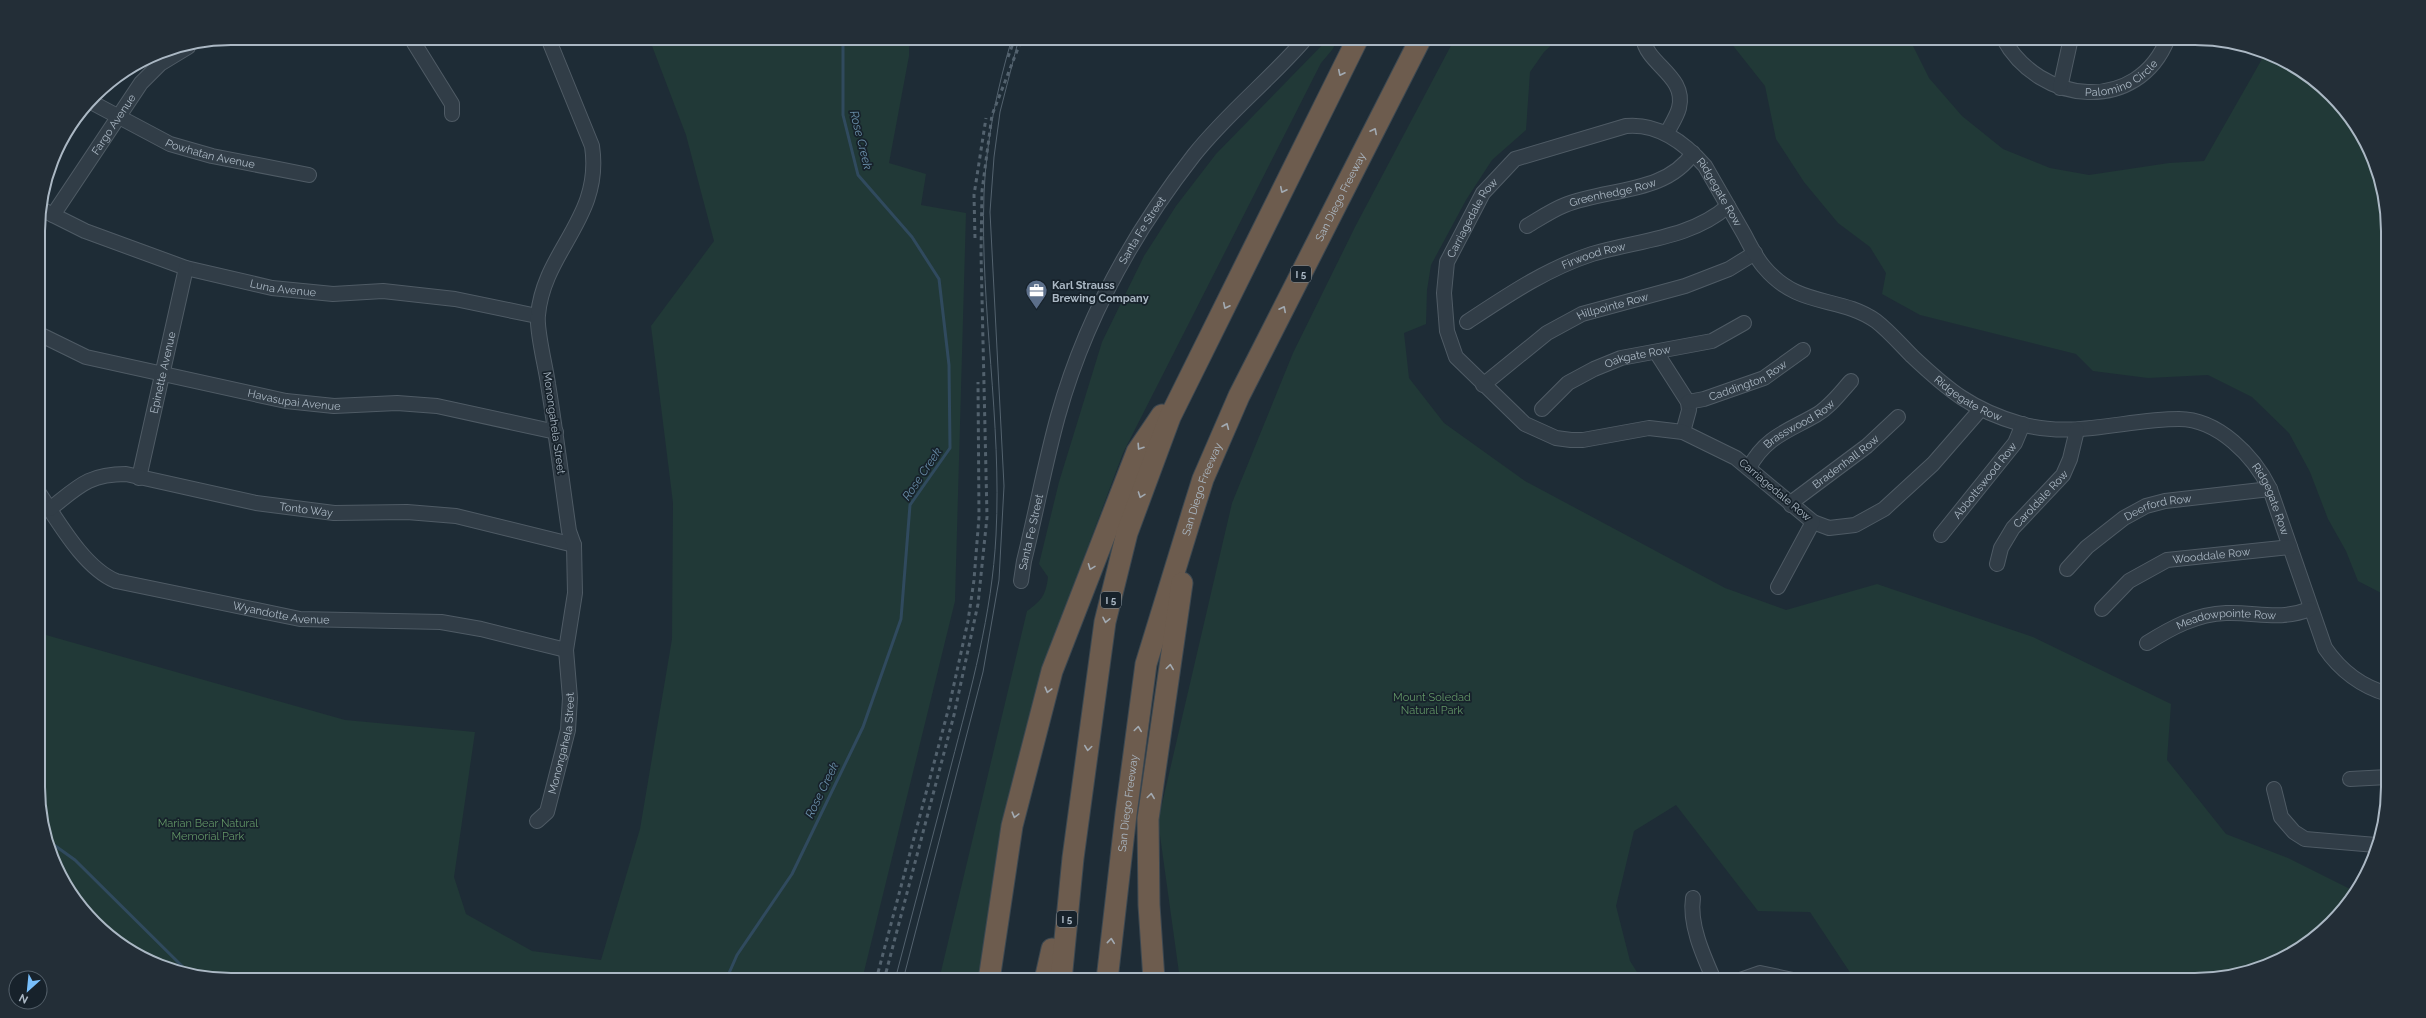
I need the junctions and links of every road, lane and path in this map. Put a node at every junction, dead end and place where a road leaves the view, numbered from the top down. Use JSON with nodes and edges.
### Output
{"nodes":[{"id":1,"x":415,"y":45,"type":"edge"},
{"id":2,"x":551,"y":45,"type":"edge"},
{"id":3,"x":1300,"y":45,"type":"edge"},
{"id":4,"x":1355,"y":45,"type":"edge"},
{"id":5,"x":1417,"y":45,"type":"edge"},
{"id":6,"x":1645,"y":45,"type":"edge"},
{"id":7,"x":2007,"y":45,"type":"edge"},
{"id":8,"x":2069,"y":45,"type":"edge"},
{"id":9,"x":2166,"y":45,"type":"edge"},
{"id":10,"x":177,"y":53,"type":"edge"},
{"id":11,"x":2060,"y":88,"type":"junction"},
{"id":12,"x":95,"y":104,"type":"edge"},
{"id":13,"x":452,"y":114,"type":"dead end"},
{"id":14,"x":118,"y":117,"type":"junction"},
{"id":15,"x":1667,"y":133,"type":"junction"},
{"id":16,"x":1693,"y":152,"type":"junction"},
{"id":17,"x":1505,"y":167,"type":"joint"},
{"id":18,"x":309,"y":175,"type":"dead end"},
{"id":19,"x":1728,"y":206,"type":"junction"},
{"id":20,"x":47,"y":212,"type":"edge"},
{"id":21,"x":1527,"y":226,"type":"dead end"},
{"id":22,"x":1755,"y":252,"type":"junction"},
{"id":23,"x":186,"y":268,"type":"junction"},
{"id":24,"x":537,"y":316,"type":"junction"},
{"id":25,"x":1467,"y":322,"type":"dead end"},
{"id":26,"x":1744,"y":324,"type":"dead end"},
{"id":27,"x":45,"y":337,"type":"edge"},
{"id":28,"x":1803,"y":350,"type":"dead end"},
{"id":29,"x":1656,"y":352,"type":"junction"},
{"id":30,"x":1201,"y":356,"type":"junction"},
{"id":31,"x":162,"y":374,"type":"junction"},
{"id":32,"x":1851,"y":381,"type":"dead end"},
{"id":33,"x":1483,"y":385,"type":"junction"},
{"id":34,"x":1688,"y":402,"type":"junction"},
{"id":35,"x":1542,"y":409,"type":"dead end"},
{"id":36,"x":1980,"y":410,"type":"junction"},
{"id":37,"x":1898,"y":417,"type":"dead end"},
{"id":38,"x":2023,"y":424,"type":"junction"},
{"id":39,"x":2077,"y":430,"type":"junction"},
{"id":40,"x":556,"y":432,"type":"junction"},
{"id":41,"x":1682,"y":432,"type":"junction"},
{"id":42,"x":1749,"y":468,"type":"junction"},
{"id":43,"x":139,"y":478,"type":"junction"},
{"id":44,"x":2270,"y":488,"type":"junction"},
{"id":45,"x":45,"y":502,"type":"edge"},
{"id":46,"x":1791,"y":505,"type":"junction"},
{"id":47,"x":50,"y":509,"type":"junction"},
{"id":48,"x":1192,"y":514,"type":"junction"},
{"id":49,"x":1813,"y":522,"type":"junction"},
{"id":50,"x":1941,"y":534,"type":"dead end"},
{"id":51,"x":574,"y":545,"type":"junction"},
{"id":52,"x":2290,"y":547,"type":"junction"},
{"id":53,"x":1997,"y":564,"type":"dead end"},
{"id":54,"x":2067,"y":569,"type":"dead end"},
{"id":55,"x":1022,"y":581,"type":"dead end"},
{"id":56,"x":1778,"y":587,"type":"dead end"},
{"id":57,"x":2102,"y":609,"type":"dead end"},
{"id":58,"x":2310,"y":609,"type":"junction"},
{"id":59,"x":2147,"y":643,"type":"dead end"},
{"id":60,"x":566,"y":650,"type":"junction"},
{"id":61,"x":2381,"y":691,"type":"edge"},
{"id":62,"x":2381,"y":777,"type":"edge"},
{"id":63,"x":2350,"y":779,"type":"dead end"},
{"id":64,"x":2274,"y":789,"type":"dead end"},
{"id":65,"x":537,"y":821,"type":"dead end"},
{"id":66,"x":1147,"y":835,"type":"junction"},
{"id":67,"x":2371,"y":846,"type":"edge"},
{"id":68,"x":1073,"y":858,"type":"junction"},
{"id":69,"x":1693,"y":898,"type":"dead end"},
{"id":70,"x":990,"y":973,"type":"edge"},
{"id":71,"x":1047,"y":973,"type":"edge"},
{"id":72,"x":1061,"y":973,"type":"edge"},
{"id":73,"x":1108,"y":973,"type":"edge"},
{"id":74,"x":1154,"y":973,"type":"edge"},
{"id":75,"x":1167,"y":973,"type":"edge"},
{"id":76,"x":1711,"y":973,"type":"edge"}],
"edges":[{"from":1,"to":13,"type":"street"},
{"from":2,"to":24,"type":"street","name":"Monongahela Street"},
{"from":3,"to":55,"type":"street","name":"Santa Fe Street"},
{"from":4,"to":30,"type":"highway","number":"I 5","one_way":true},
{"from":48,"to":5,"type":"highway","name":"San Diego Freeway","number":"I 5","one_way":true},
{"from":6,"to":15,"type":"street"},
{"from":7,"to":11,"type":"street"},
{"from":8,"to":11,"type":"street"},
{"from":9,"to":11,"type":"street","name":"Palomino Circle"},
{"from":10,"to":14,"type":"street","name":"Fargo Avenue"},
{"from":12,"to":14,"type":"street","name":"Powhatan Avenue"},
{"from":14,"to":18,"type":"street","name":"Powhatan Avenue"},
{"from":14,"to":20,"type":"street","name":"Fargo Avenue"},
{"from":15,"to":16,"type":"street","name":"Ridgegate Row"},
{"from":15,"to":17,"type":"street","name":"Ridgegate Row"},
{"from":16,"to":19,"type":"street","name":"Ridgegate Row"},
{"from":16,"to":21,"type":"street","name":"Greenhedge Row"},
{"from":17,"to":33,"type":"street","name":"Carriagedale Row"},
{"from":19,"to":22,"type":"street","name":"Ridgegate Row"},
{"from":19,"to":25,"type":"street","name":"Firwood Row"},
{"from":20,"to":23,"type":"street","name":"Luna Avenue"},
{"from":22,"to":33,"type":"street","name":"Hillpointe Row"},
{"from":22,"to":36,"type":"street","name":"Ridgegate Row"},
{"from":23,"to":24,"type":"street","name":"Luna Avenue"},
{"from":23,"to":31,"type":"street","name":"Epinette Avenue"},
{"from":24,"to":40,"type":"street","name":"Monongahela Street"},
{"from":26,"to":29,"type":"street","name":"Oakgate Row"},
{"from":27,"to":31,"type":"street","name":"Havasupai Avenue"},
{"from":28,"to":34,"type":"street","name":"Caddington Row"},
{"from":29,"to":34,"type":"street"},
{"from":29,"to":35,"type":"street","name":"Oakgate Row"},
{"from":30,"to":68,"type":"highway","number":"I 5","one_way":true},
{"from":30,"to":70,"type":"highway","one_way":true},
{"from":31,"to":40,"type":"street","name":"Havasupai Avenue"},
{"from":31,"to":43,"type":"street","name":"Epinette Avenue"},
{"from":32,"to":42,"type":"street","name":"Brasswood Row"},
{"from":33,"to":41,"type":"street","name":"Carriagedale Row"},
{"from":34,"to":41,"type":"street"},
{"from":36,"to":38,"type":"street","name":"Ridgegate Row"},
{"from":36,"to":49,"type":"street","name":"Carriagedale Row"},
{"from":37,"to":46,"type":"street","name":"Bradenhall Row"},
{"from":38,"to":39,"type":"street","name":"Ridgegate Row"},
{"from":38,"to":50,"type":"street","name":"Abbottswood Row"},
{"from":39,"to":44,"type":"street","name":"Ridgegate Row"},
{"from":39,"to":53,"type":"street","name":"Caroldale Row"},
{"from":40,"to":51,"type":"street","name":"Monongahela Street"},
{"from":41,"to":42,"type":"street","name":"Carriagedale Row"},
{"from":42,"to":46,"type":"street","name":"Carriagedale Row"},
{"from":43,"to":47,"type":"street","name":"Tonto Way"},
{"from":43,"to":51,"type":"street","name":"Tonto Way"},
{"from":44,"to":52,"type":"street","name":"Ridgegate Row"},
{"from":44,"to":54,"type":"street","name":"Deerford Row"},
{"from":45,"to":47,"type":"street","name":"Wyandotte Avenue"},
{"from":46,"to":49,"type":"street","name":"Carriagedale Row"},
{"from":47,"to":60,"type":"street","name":"Wyandotte Avenue"},
{"from":66,"to":48,"type":"highway","one_way":true},
{"from":73,"to":48,"type":"highway","name":"San Diego Freeway","number":"I 5","one_way":true},
{"from":49,"to":56,"type":"street"},
{"from":51,"to":60,"type":"street","name":"Monongahela Street"},
{"from":52,"to":57,"type":"street","name":"Wooddale Row"},
{"from":52,"to":58,"type":"street","name":"Ridgegate Row"},
{"from":58,"to":59,"type":"street","name":"Meadowpointe Row"},
{"from":58,"to":61,"type":"street","name":"Ridgegate Row"},
{"from":60,"to":65,"type":"street","name":"Monongahela Street"},
{"from":62,"to":63,"type":"street"},
{"from":64,"to":67,"type":"street"},
{"from":66,"to":74,"type":"highway"},
{"from":66,"to":75,"type":"highway"},
{"from":68,"to":71,"type":"highway"},
{"from":68,"to":72,"type":"highway","number":"I 5"},
{"from":69,"to":76,"type":"street"}]}
